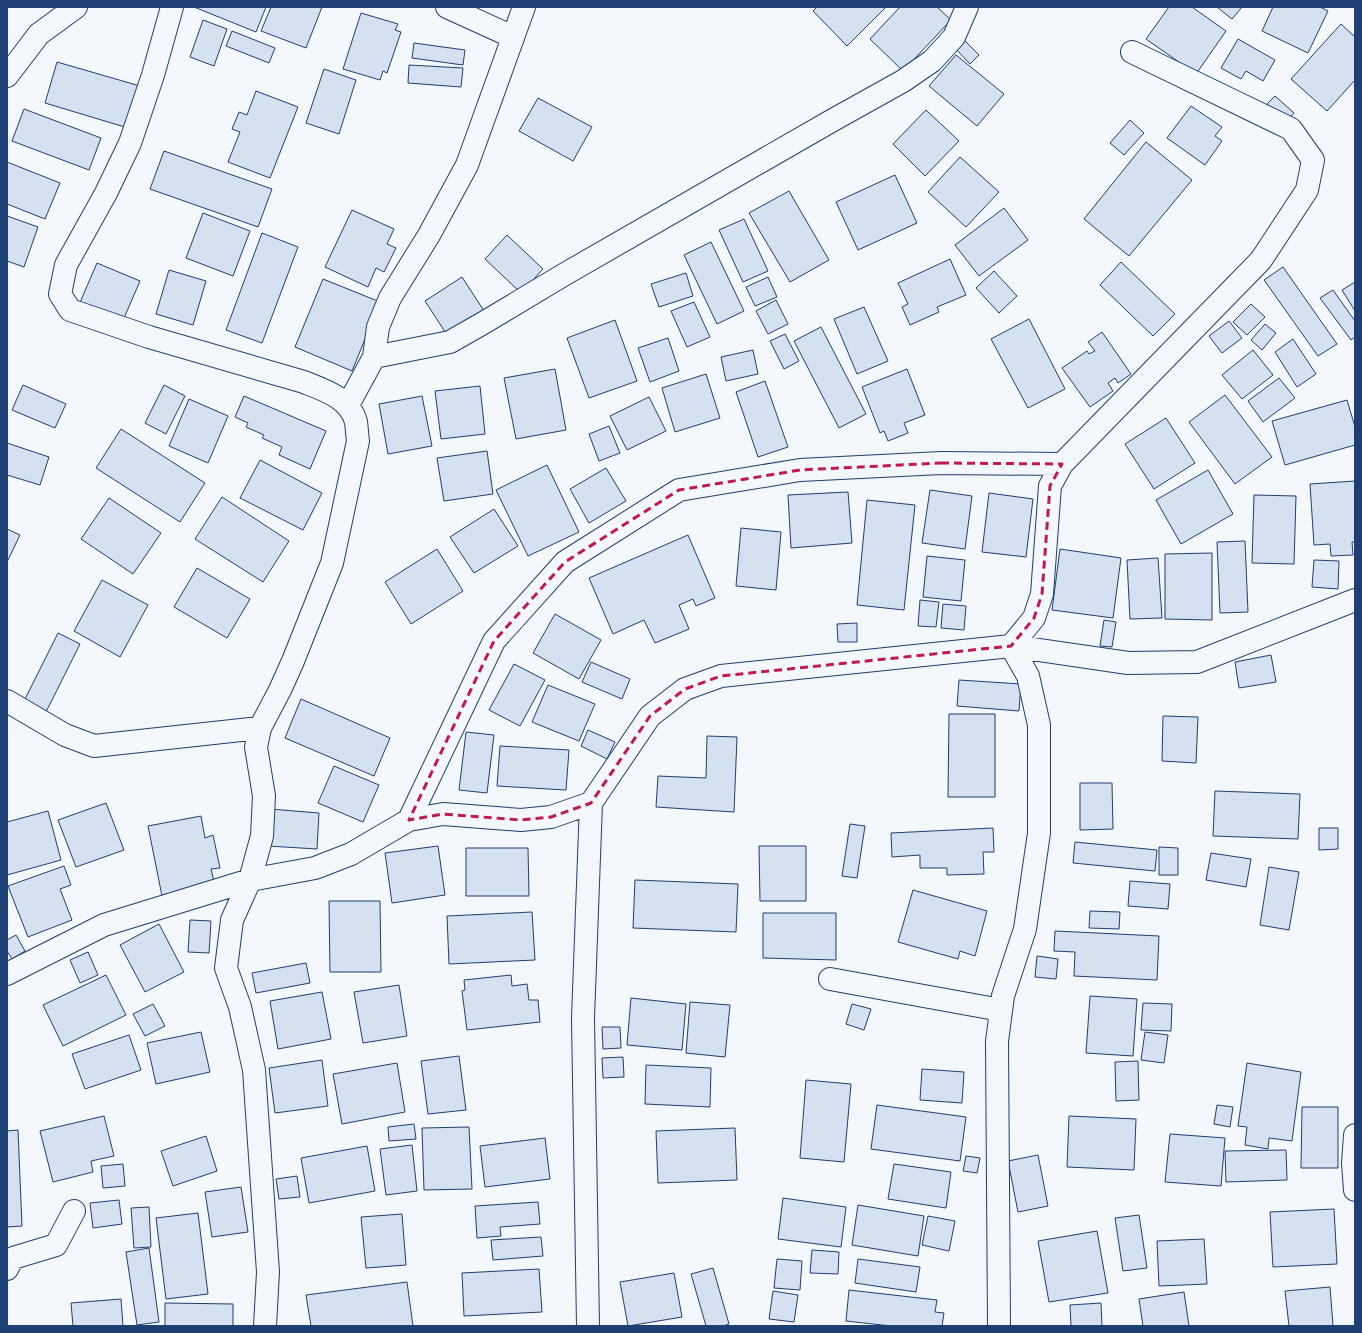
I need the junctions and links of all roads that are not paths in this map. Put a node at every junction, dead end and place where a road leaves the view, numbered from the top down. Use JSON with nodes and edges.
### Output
{"nodes":[{"id":1,"x":76,"y":7,"type":"edge"},
{"id":2,"x":172,"y":7,"type":"edge"},
{"id":3,"x":447,"y":7,"type":"edge"},
{"id":4,"x":524,"y":7,"type":"edge"},
{"id":5,"x":967,"y":7,"type":"edge"},
{"id":6,"x":513,"y":36,"type":"junction"},
{"id":7,"x":1132,"y":52,"type":"dead end"},
{"id":8,"x":7,"y":76,"type":"edge"},
{"id":9,"x":374,"y":357,"type":"junction"},
{"id":10,"x":348,"y":405,"type":"junction"},
{"id":11,"x":1062,"y":464,"type":"junction"},
{"id":12,"x":1355,"y":600,"type":"edge"},
{"id":13,"x":1011,"y":646,"type":"junction"},
{"id":14,"x":7,"y":701,"type":"edge"},
{"id":15,"x":260,"y":728,"type":"junction"},
{"id":16,"x":591,"y":803,"type":"junction"},
{"id":17,"x":409,"y":820,"type":"junction"},
{"id":18,"x":250,"y":880,"type":"junction"},
{"id":19,"x":7,"y":974,"type":"edge"},
{"id":20,"x":830,"y":979,"type":"dead end"},
{"id":21,"x":1001,"y":1010,"type":"junction"},
{"id":22,"x":1355,"y":1135,"type":"edge"},
{"id":23,"x":1355,"y":1190,"type":"edge"},
{"id":24,"x":74,"y":1211,"type":"dead end"},
{"id":25,"x":7,"y":1269,"type":"edge"},
{"id":26,"x":265,"y":1326,"type":"edge"},
{"id":27,"x":588,"y":1326,"type":"edge"},
{"id":28,"x":1000,"y":1326,"type":"edge"}],
"edges":[{"from":1,"to":8,"type":"street"},
{"from":2,"to":10,"type":"street"},
{"from":3,"to":6,"type":"street"},
{"from":4,"to":6,"type":"street"},
{"from":5,"to":9,"type":"street"},
{"from":6,"to":9,"type":"street"},
{"from":7,"to":11,"type":"street"},
{"from":9,"to":10,"type":"street"},
{"from":10,"to":15,"type":"street"},
{"from":11,"to":13,"type":"street"},
{"from":11,"to":17,"type":"street"},
{"from":12,"to":13,"type":"street"},
{"from":13,"to":16,"type":"street"},
{"from":13,"to":21,"type":"street"},
{"from":14,"to":15,"type":"street"},
{"from":15,"to":18,"type":"street"},
{"from":16,"to":17,"type":"street"},
{"from":16,"to":27,"type":"street"},
{"from":17,"to":18,"type":"street"},
{"from":18,"to":19,"type":"street"},
{"from":18,"to":26,"type":"street"},
{"from":20,"to":21,"type":"street"},
{"from":21,"to":28,"type":"street"},
{"from":22,"to":23,"type":"street"},
{"from":24,"to":25,"type":"street"}]}
